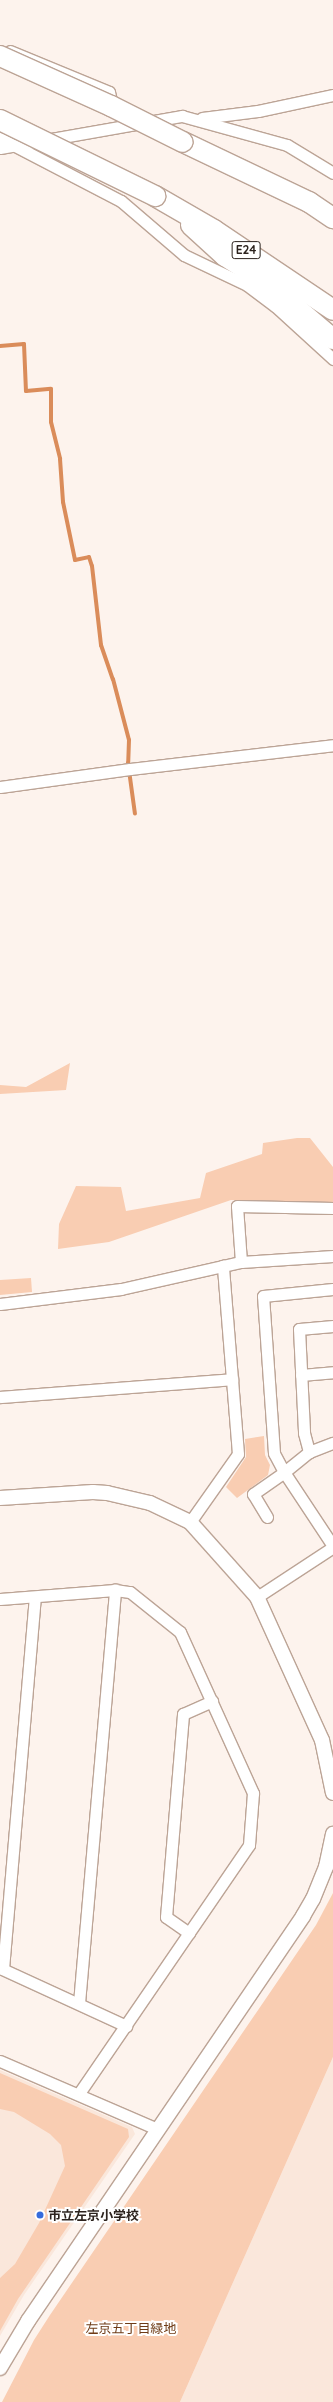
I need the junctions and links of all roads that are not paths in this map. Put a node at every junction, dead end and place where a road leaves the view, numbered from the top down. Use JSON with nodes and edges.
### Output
{"nodes":[{"id":1,"x":0,"y":47,"type":"edge"},
{"id":2,"x":0,"y":56,"type":"edge"},
{"id":3,"x":333,"y":95,"type":"edge"},
{"id":4,"x":198,"y":118,"type":"junction"},
{"id":5,"x":0,"y":120,"type":"edge"},
{"id":6,"x":117,"y":127,"type":"junction"},
{"id":7,"x":0,"y":138,"type":"edge"},
{"id":8,"x":5,"y":146,"type":"edge"},
{"id":9,"x":333,"y":173,"type":"edge"},
{"id":10,"x":173,"y":208,"type":"junction"},
{"id":11,"x":333,"y":218,"type":"edge"},
{"id":12,"x":333,"y":310,"type":"edge"},
{"id":13,"x":333,"y":339,"type":"edge"},
{"id":14,"x":333,"y":359,"type":"edge"},
{"id":15,"x":333,"y":745,"type":"edge"},
{"id":16,"x":0,"y":787,"type":"edge"},
{"id":17,"x":333,"y":1208,"type":"edge"},
{"id":18,"x":333,"y":1256,"type":"edge"},
{"id":19,"x":241,"y":1262,"type":"junction"},
{"id":20,"x":223,"y":1266,"type":"junction"},
{"id":21,"x":333,"y":1289,"type":"edge"},
{"id":22,"x":0,"y":1304,"type":"edge"},
{"id":23,"x":333,"y":1326,"type":"edge"},
{"id":24,"x":333,"y":1372,"type":"edge"},
{"id":25,"x":301,"y":1375,"type":"junction"},
{"id":26,"x":232,"y":1379,"type":"junction"},
{"id":27,"x":0,"y":1397,"type":"edge"},
{"id":28,"x":333,"y":1443,"type":"edge"},
{"id":29,"x":309,"y":1452,"type":"junction"},
{"id":30,"x":284,"y":1472,"type":"junction"},
{"id":31,"x":0,"y":1498,"type":"edge"},
{"id":32,"x":267,"y":1517,"type":"dead end"},
{"id":33,"x":190,"y":1522,"type":"junction"},
{"id":34,"x":333,"y":1546,"type":"edge"},
{"id":35,"x":114,"y":1590,"type":"junction"},
{"id":36,"x":257,"y":1596,"type":"junction"},
{"id":37,"x":36,"y":1597,"type":"junction"},
{"id":38,"x":0,"y":1598,"type":"edge"},
{"id":39,"x":212,"y":1701,"type":"junction"},
{"id":40,"x":333,"y":1794,"type":"edge"},
{"id":41,"x":333,"y":1834,"type":"edge"},
{"id":42,"x":189,"y":1933,"type":"junction"},
{"id":43,"x":2,"y":1969,"type":"edge"},
{"id":44,"x":79,"y":2003,"type":"junction"},
{"id":45,"x":126,"y":2026,"type":"junction"},
{"id":46,"x":0,"y":2060,"type":"edge"},
{"id":47,"x":79,"y":2093,"type":"junction"},
{"id":48,"x":157,"y":2129,"type":"junction"},
{"id":49,"x":0,"y":2368,"type":"edge"}],
"edges":[{"from":1,"to":6,"type":"street"},
{"from":2,"to":11,"type":"highway","bridge":true},
{"from":3,"to":4,"type":"street"},
{"from":4,"to":6,"type":"street"},
{"from":4,"to":9,"type":"street"},
{"from":5,"to":10,"type":"highway","number":"E24","bridge":true},
{"from":6,"to":8,"type":"street"},
{"from":7,"to":8,"type":"street"},
{"from":8,"to":14,"type":"street"},
{"from":10,"to":12,"type":"highway","number":"E24"},
{"from":10,"to":13,"type":"highway"},
{"from":15,"to":16,"type":"street"},
{"from":17,"to":19,"type":"street"},
{"from":18,"to":19,"type":"street"},
{"from":19,"to":20,"type":"street"},
{"from":20,"to":22,"type":"street"},
{"from":20,"to":26,"type":"street"},
{"from":21,"to":30,"type":"street"},
{"from":23,"to":25,"type":"street"},
{"from":24,"to":25,"type":"street"},
{"from":25,"to":29,"type":"street"},
{"from":26,"to":27,"type":"street"},
{"from":26,"to":33,"type":"street"},
{"from":28,"to":29,"type":"street"},
{"from":29,"to":30,"type":"street"},
{"from":30,"to":32,"type":"street"},
{"from":30,"to":34,"type":"street"},
{"from":31,"to":33,"type":"street"},
{"from":33,"to":36,"type":"street"},
{"from":34,"to":36,"type":"street"},
{"from":35,"to":37,"type":"street"},
{"from":35,"to":39,"type":"street"},
{"from":35,"to":44,"type":"street"},
{"from":36,"to":40,"type":"street"},
{"from":37,"to":38,"type":"street"},
{"from":37,"to":43,"type":"street"},
{"from":39,"to":42,"type":"street"},
{"from":39,"to":42,"type":"street"},
{"from":41,"to":48,"type":"street"},
{"from":42,"to":45,"type":"street"},
{"from":43,"to":44,"type":"street"},
{"from":44,"to":45,"type":"street"},
{"from":45,"to":47,"type":"street"},
{"from":46,"to":47,"type":"street"},
{"from":47,"to":48,"type":"street"},
{"from":48,"to":49,"type":"street"}]}
